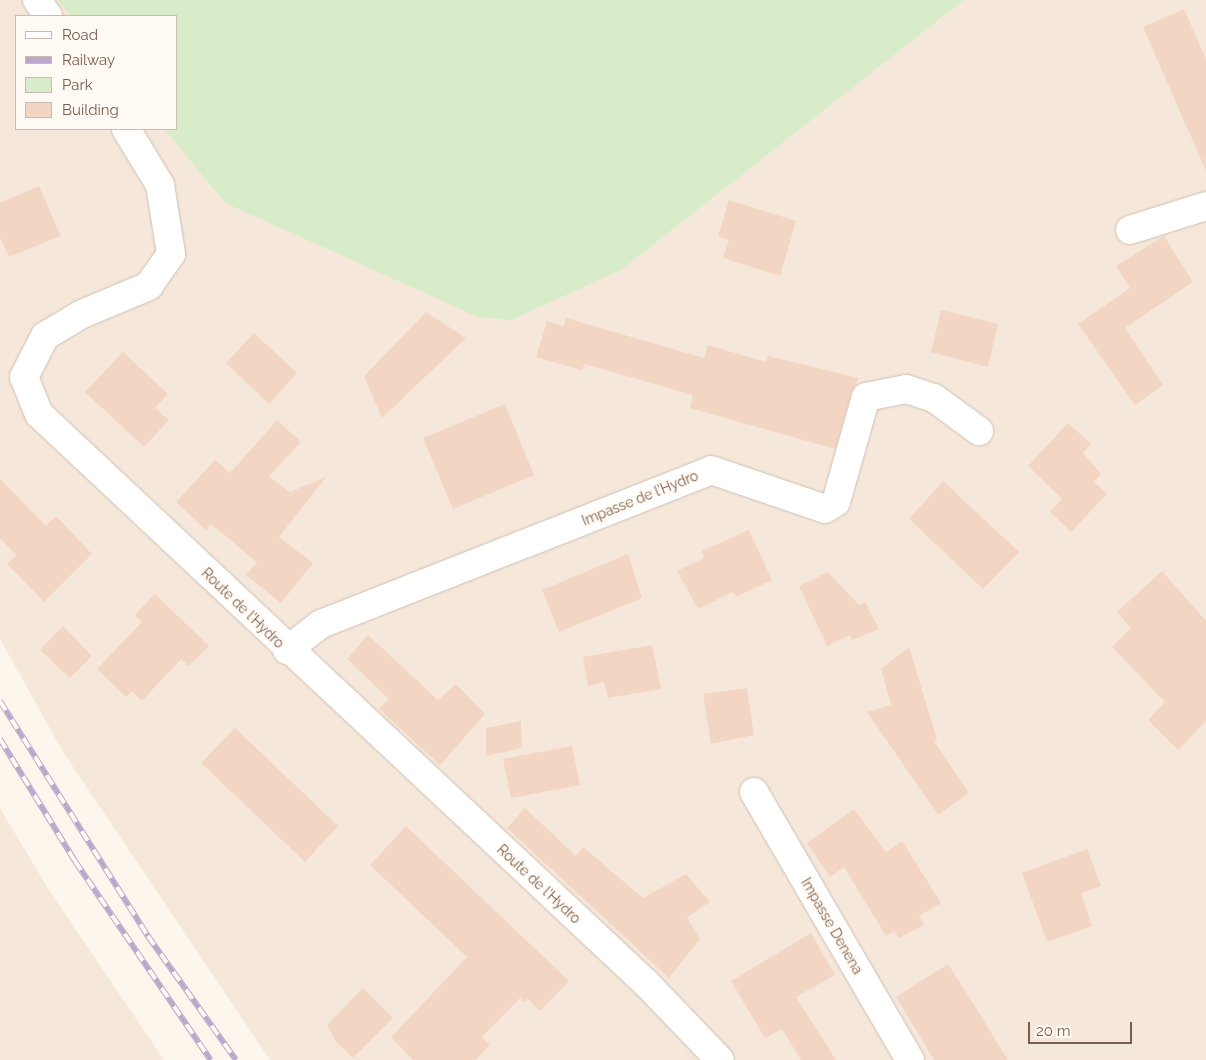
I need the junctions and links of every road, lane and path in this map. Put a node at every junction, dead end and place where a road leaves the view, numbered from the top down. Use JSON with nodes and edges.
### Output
{"nodes":[{"id":1,"x":37,"y":0,"type":"edge"},
{"id":2,"x":47,"y":15,"type":"edge"},
{"id":3,"x":127,"y":130,"type":"edge"},
{"id":4,"x":1206,"y":206,"type":"edge"},
{"id":5,"x":1130,"y":230,"type":"dead end"},
{"id":6,"x":979,"y":431,"type":"dead end"},
{"id":7,"x":287,"y":650,"type":"junction"},
{"id":8,"x":754,"y":792,"type":"dead end"},
{"id":9,"x":720,"y":1060,"type":"edge"},
{"id":10,"x":910,"y":1060,"type":"edge"}],
"edges":[{"from":1,"to":2,"type":"street"},
{"from":3,"to":7,"type":"street","name":"Route de l'Hydro"},
{"from":4,"to":5,"type":"street"},
{"from":6,"to":7,"type":"street","name":"Impasse de l'Hydro"},
{"from":7,"to":9,"type":"street","name":"Route de l'Hydro"},
{"from":8,"to":10,"type":"street","name":"Impasse Denena"}]}
